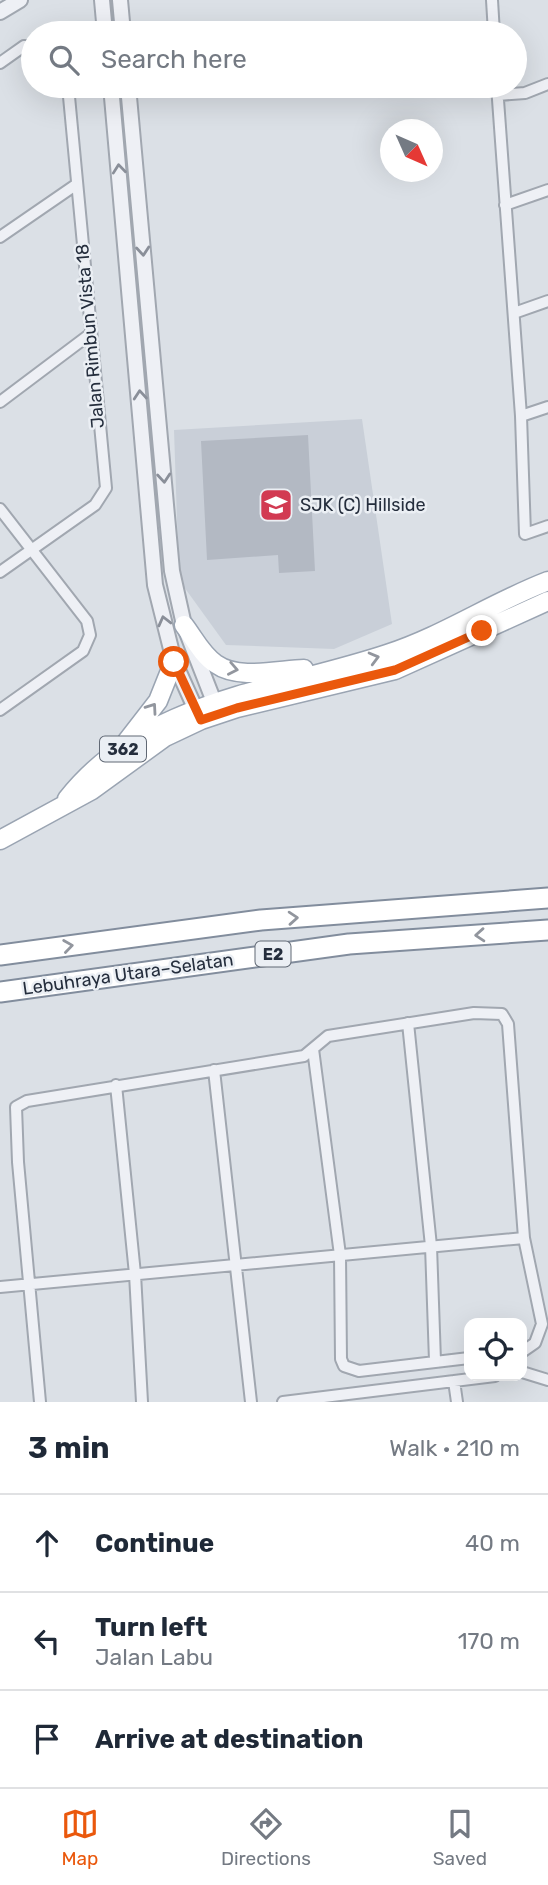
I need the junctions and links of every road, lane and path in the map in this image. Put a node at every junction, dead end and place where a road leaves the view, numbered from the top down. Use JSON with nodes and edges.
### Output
{"nodes":[{"id":1,"x":20,"y":0,"type":"edge"},
{"id":2,"x":102,"y":0,"type":"edge"},
{"id":3,"x":120,"y":0,"type":"edge"},
{"id":4,"x":492,"y":0,"type":"edge"},
{"id":5,"x":0,"y":12,"type":"edge"},
{"id":6,"x":105,"y":21,"type":"edge"},
{"id":7,"x":122,"y":21,"type":"edge"},
{"id":8,"x":493,"y":21,"type":"edge"},
{"id":9,"x":21,"y":48,"type":"edge"},
{"id":10,"x":0,"y":64,"type":"edge"},
{"id":11,"x":548,"y":85,"type":"edge"},
{"id":12,"x":527,"y":92,"type":"edge"},
{"id":13,"x":69,"y":98,"type":"edge"},
{"id":14,"x":112,"y":98,"type":"edge"},
{"id":15,"x":129,"y":98,"type":"edge"},
{"id":16,"x":498,"y":98,"type":"edge"},
{"id":17,"x":76,"y":184,"type":"junction"},
{"id":18,"x":548,"y":190,"type":"edge"},
{"id":19,"x":505,"y":205,"type":"junction"},
{"id":20,"x":0,"y":237,"type":"edge"},
{"id":21,"x":548,"y":301,"type":"edge"},
{"id":22,"x":513,"y":313,"type":"junction"},
{"id":23,"x":89,"y":335,"type":"junction"},
{"id":24,"x":0,"y":402,"type":"edge"},
{"id":25,"x":548,"y":407,"type":"edge"},
{"id":26,"x":522,"y":416,"type":"junction"},
{"id":27,"x":161,"y":445,"type":"junction"},
{"id":28,"x":144,"y":447,"type":"junction"},
{"id":29,"x":0,"y":509,"type":"edge"},
{"id":30,"x":548,"y":526,"type":"edge"},
{"id":31,"x":31,"y":551,"type":"junction"},
{"id":32,"x":0,"y":572,"type":"edge"},
{"id":33,"x":548,"y":581,"type":"edge"},
{"id":34,"x":548,"y":601,"type":"edge"},
{"id":35,"x":184,"y":625,"type":"junction"},
{"id":36,"x":174,"y":662,"type":"junction"},
{"id":37,"x":340,"y":667,"type":"junction"},
{"id":38,"x":216,"y":708,"type":"junction"},
{"id":39,"x":0,"y":710,"type":"edge"},
{"id":40,"x":197,"y":714,"type":"junction"},
{"id":41,"x":121,"y":750,"type":"junction"},
{"id":42,"x":63,"y":804,"type":"junction"},
{"id":43,"x":0,"y":840,"type":"edge"},
{"id":44,"x":548,"y":898,"type":"edge"},
{"id":45,"x":548,"y":930,"type":"edge"},
{"id":46,"x":0,"y":955,"type":"edge"},
{"id":47,"x":0,"y":992,"type":"edge"},
{"id":48,"x":408,"y":1023,"type":"junction"},
{"id":49,"x":313,"y":1049,"type":"junction"},
{"id":50,"x":214,"y":1069,"type":"junction"},
{"id":51,"x":116,"y":1085,"type":"junction"},
{"id":52,"x":524,"y":1238,"type":"junction"},
{"id":53,"x":430,"y":1246,"type":"junction"},
{"id":54,"x":340,"y":1255,"type":"junction"},
{"id":55,"x":236,"y":1265,"type":"junction"},
{"id":56,"x":135,"y":1274,"type":"junction"},
{"id":57,"x":29,"y":1284,"type":"junction"},
{"id":58,"x":0,"y":1287,"type":"edge"},
{"id":59,"x":527,"y":1349,"type":"edge"},
{"id":60,"x":464,"y":1358,"type":"edge"},
{"id":61,"x":435,"y":1361,"type":"junction"},
{"id":62,"x":527,"y":1374,"type":"edge"},
{"id":63,"x":464,"y":1380,"type":"edge"},
{"id":64,"x":548,"y":1380,"type":"edge"},
{"id":65,"x":454,"y":1381,"type":"junction"},
{"id":66,"x":350,"y":1399,"type":"edge"},
{"id":67,"x":40,"y":1402,"type":"edge"},
{"id":68,"x":142,"y":1402,"type":"edge"},
{"id":69,"x":251,"y":1402,"type":"edge"},
{"id":70,"x":283,"y":1402,"type":"edge"},
{"id":71,"x":457,"y":1402,"type":"edge"}],
"edges":[{"from":1,"to":5,"type":"street"},
{"from":2,"to":6,"type":"street"},
{"from":3,"to":7,"type":"street"},
{"from":4,"to":8,"type":"street"},
{"from":9,"to":10,"type":"street"},
{"from":11,"to":12,"type":"street"},
{"from":13,"to":17,"type":"street","name":"Jalan Rimbun Vista 18"},
{"from":28,"to":14,"type":"street","one_way":true},
{"from":15,"to":27,"type":"street","one_way":true},
{"from":16,"to":19,"type":"street"},
{"from":17,"to":20,"type":"street"},
{"from":17,"to":23,"type":"street","name":"Jalan Rimbun Vista 18"},
{"from":18,"to":19,"type":"street"},
{"from":19,"to":22,"type":"street"},
{"from":21,"to":22,"type":"street"},
{"from":22,"to":26,"type":"street"},
{"from":23,"to":24,"type":"street"},
{"from":23,"to":31,"type":"street","name":"Jalan Rimbun Vista 18"},
{"from":25,"to":26,"type":"street"},
{"from":26,"to":30,"type":"street"},
{"from":27,"to":28,"type":"street"},
{"from":27,"to":35,"type":"street","one_way":true},
{"from":36,"to":28,"type":"street","one_way":true},
{"from":29,"to":31,"type":"street"},
{"from":31,"to":32,"type":"street","name":"Jalan Rimbun Vista 18"},
{"from":31,"to":39,"type":"street"},
{"from":37,"to":33,"type":"main road","number":"362","one_way":true},
{"from":34,"to":38,"type":"main road","number":"362"},
{"from":35,"to":37,"type":"main road","one_way":true},
{"from":35,"to":38,"type":"street"},
{"from":36,"to":40,"type":"street"},
{"from":41,"to":36,"type":"main road","one_way":true},
{"from":37,"to":38,"type":"main road","number":"362"},
{"from":38,"to":40,"type":"main road","number":"362"},
{"from":40,"to":41,"type":"main road","number":"362"},
{"from":40,"to":42,"type":"main road","number":"362"},
{"from":41,"to":42,"type":"main road","number":"362"},
{"from":42,"to":43,"type":"main road","number":"362"},
{"from":46,"to":44,"type":"highway","name":"Lebuhraya Utara–Selatan","number":"E2","one_way":true},
{"from":45,"to":47,"type":"highway","name":"Lebuhraya Utara–Selatan","number":"E2","one_way":true},
{"from":48,"to":49,"type":"street"},
{"from":48,"to":52,"type":"street"},
{"from":48,"to":53,"type":"street"},
{"from":49,"to":50,"type":"street"},
{"from":49,"to":54,"type":"street"},
{"from":50,"to":51,"type":"street"},
{"from":50,"to":55,"type":"street"},
{"from":51,"to":56,"type":"street"},
{"from":51,"to":57,"type":"street"},
{"from":52,"to":53,"type":"street"},
{"from":52,"to":59,"type":"street"},
{"from":53,"to":54,"type":"street"},
{"from":53,"to":61,"type":"street"},
{"from":54,"to":55,"type":"street"},
{"from":54,"to":61,"type":"street"},
{"from":55,"to":56,"type":"street"},
{"from":55,"to":69,"type":"street"},
{"from":56,"to":57,"type":"street"},
{"from":56,"to":68,"type":"street"},
{"from":57,"to":58,"type":"street"},
{"from":57,"to":67,"type":"street"},
{"from":60,"to":61,"type":"street"},
{"from":62,"to":64,"type":"street"},
{"from":63,"to":65,"type":"street"},
{"from":65,"to":66,"type":"street"},
{"from":65,"to":71,"type":"street"},
{"from":66,"to":70,"type":"street"}]}
